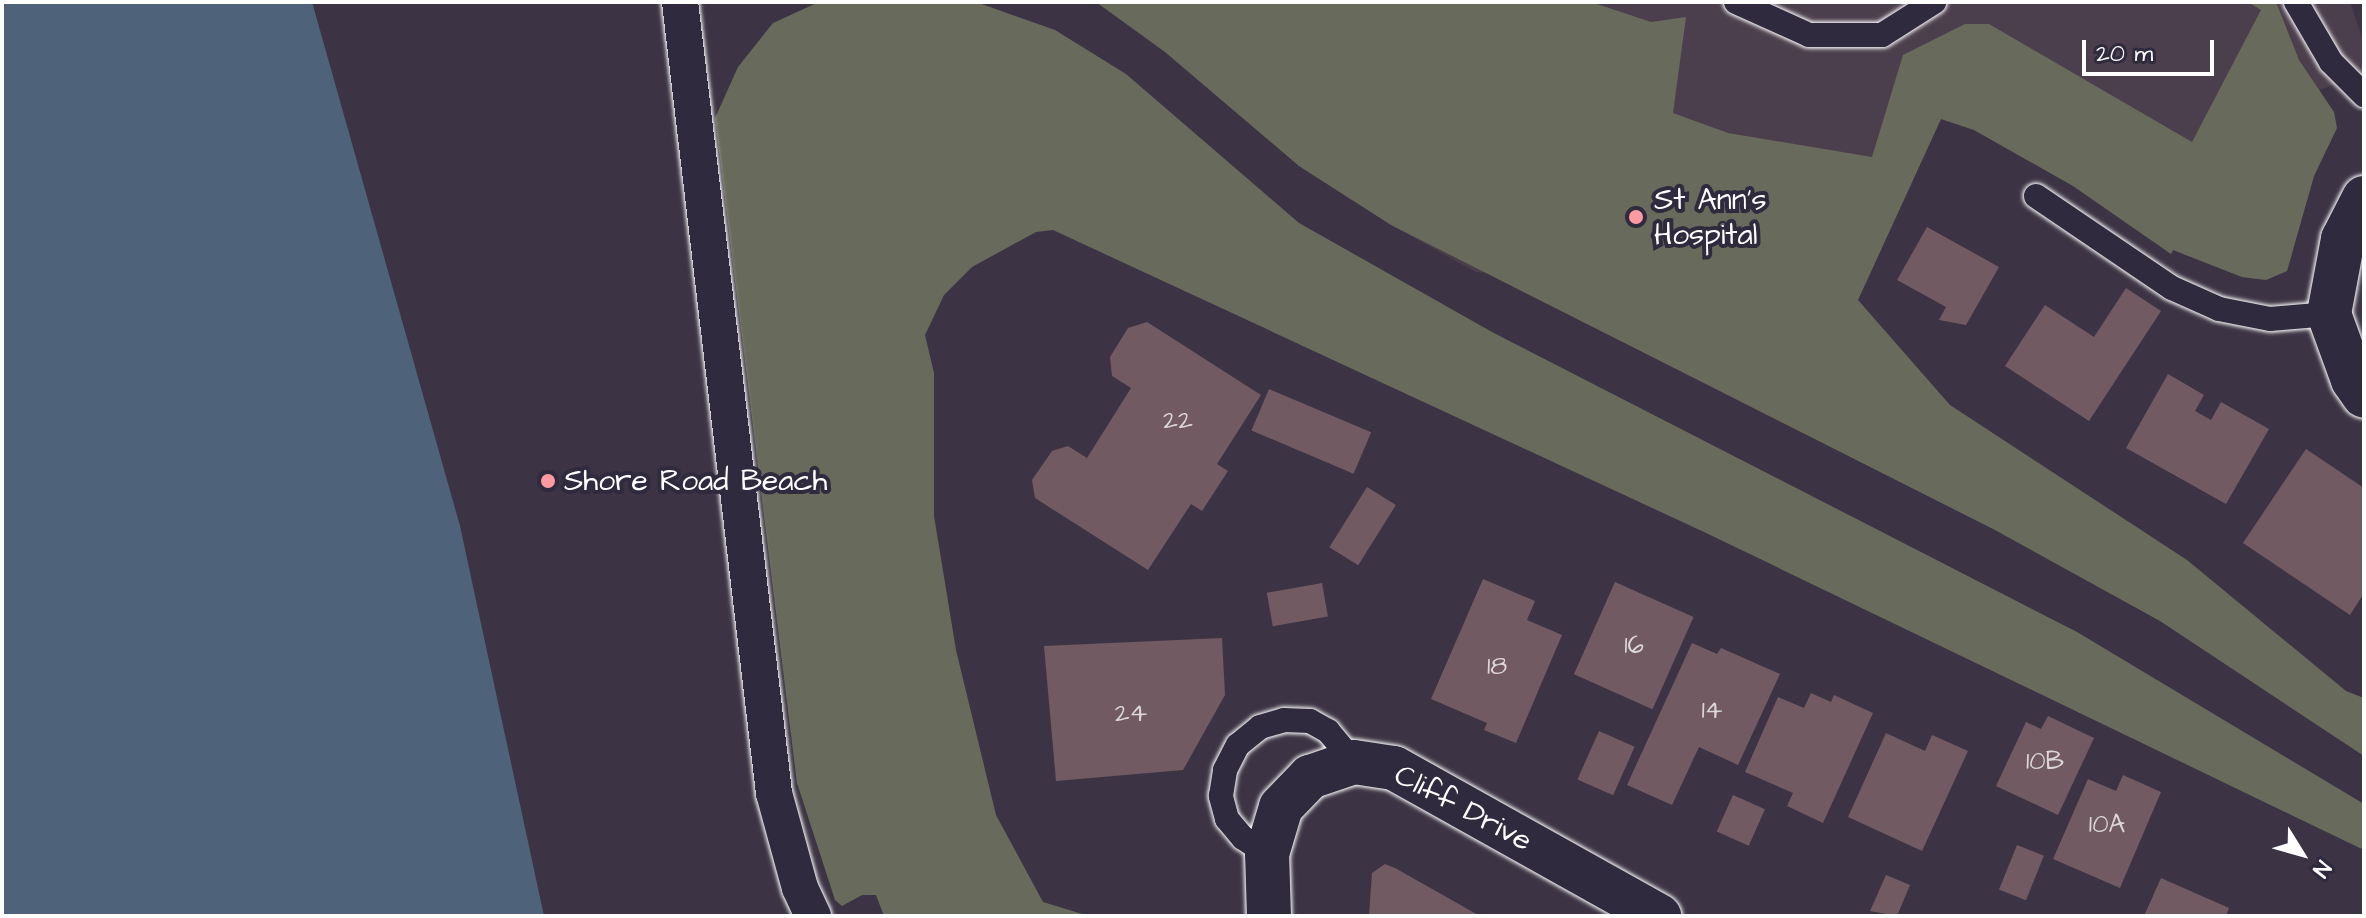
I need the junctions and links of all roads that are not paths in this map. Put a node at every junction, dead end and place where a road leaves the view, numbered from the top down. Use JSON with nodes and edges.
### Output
{"nodes":[{"id":1,"x":680,"y":2,"type":"edge"},
{"id":2,"x":1736,"y":2,"type":"edge"},
{"id":3,"x":1934,"y":2,"type":"edge"},
{"id":4,"x":2296,"y":2,"type":"edge"},
{"id":5,"x":2364,"y":95,"type":"edge"},
{"id":6,"x":2036,"y":196,"type":"dead end"},
{"id":7,"x":2364,"y":198,"type":"edge"},
{"id":8,"x":2329,"y":314,"type":"junction"},
{"id":9,"x":2364,"y":396,"type":"edge"},
{"id":10,"x":1354,"y":762,"type":"junction"},
{"id":11,"x":1267,"y":854,"type":"junction"},
{"id":12,"x":813,"y":916,"type":"edge"},
{"id":13,"x":1269,"y":916,"type":"edge"},
{"id":14,"x":1659,"y":916,"type":"edge"}],
"edges":[{"from":1,"to":12,"type":"street"},
{"from":2,"to":3,"type":"lane"},
{"from":4,"to":5,"type":"lane"},
{"from":6,"to":8,"type":"lane"},
{"from":7,"to":8,"type":"street"},
{"from":8,"to":9,"type":"street"},
{"from":10,"to":11,"type":"street","name":"Cliff Drive"},
{"from":10,"to":11,"type":"lane"},
{"from":10,"to":14,"type":"street","name":"Cliff Drive"},
{"from":11,"to":13,"type":"street","name":"Cliff Drive"}]}
